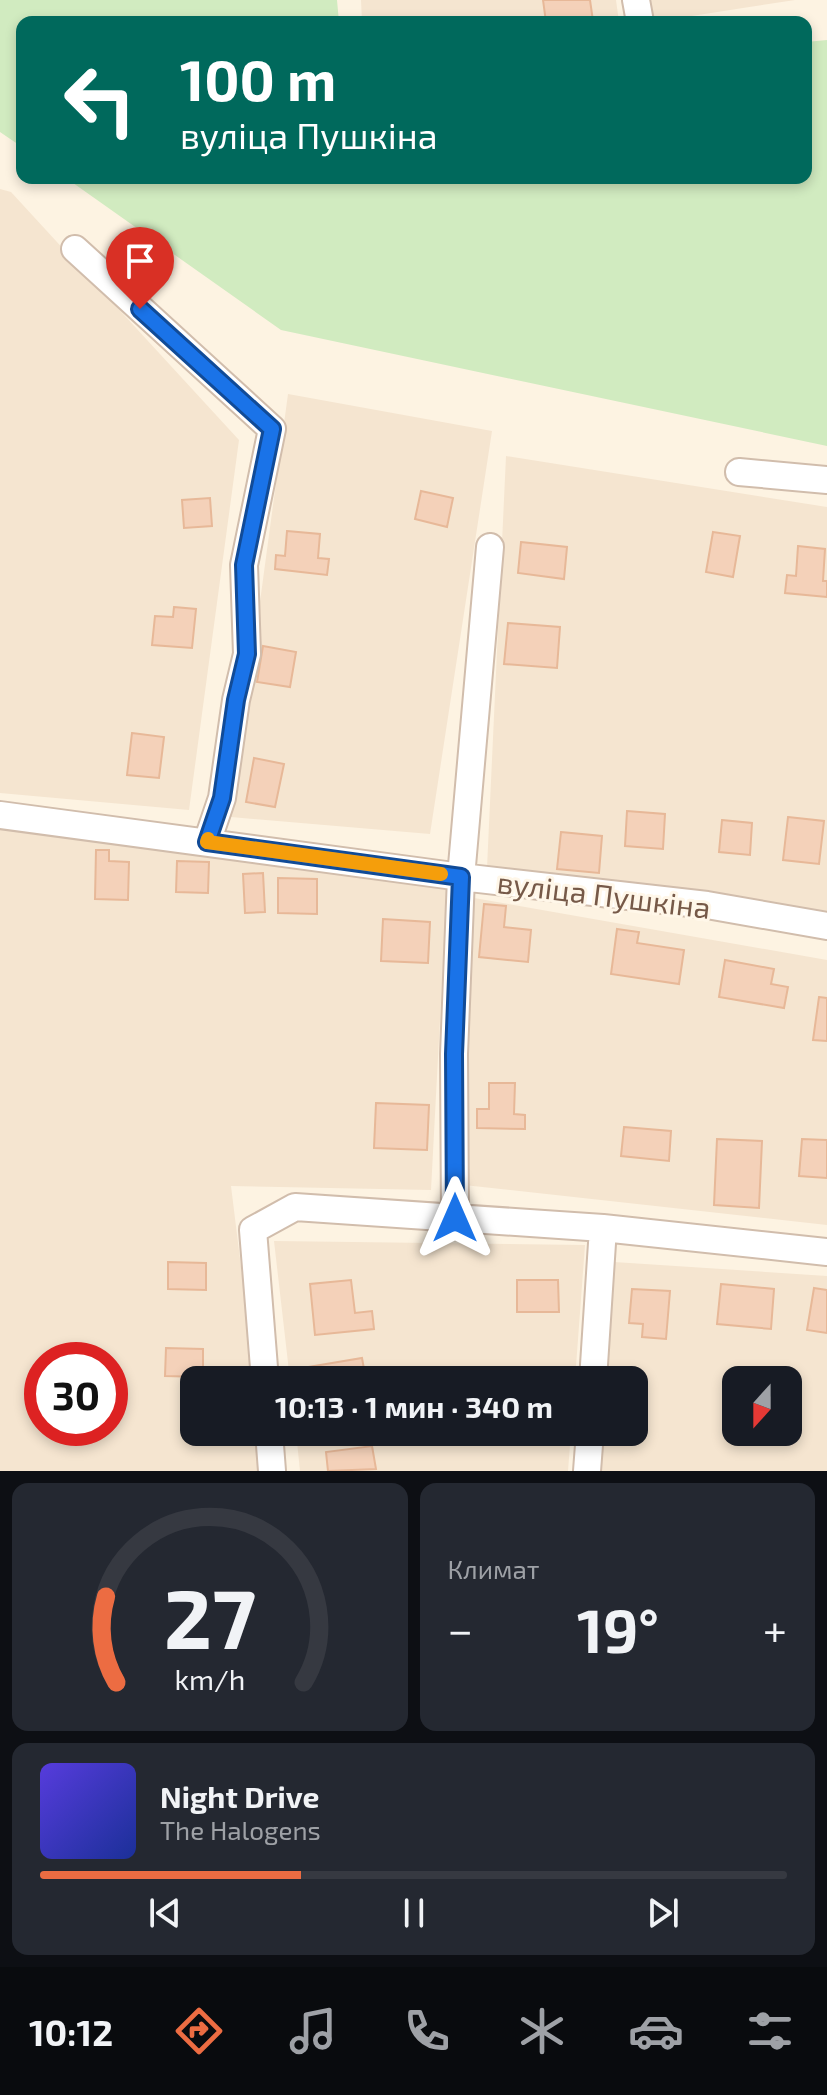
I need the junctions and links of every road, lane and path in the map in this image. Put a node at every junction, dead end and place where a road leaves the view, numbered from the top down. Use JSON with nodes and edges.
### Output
{"nodes":[{"id":1,"x":75,"y":249,"type":"dead end"},
{"id":2,"x":739,"y":472,"type":"dead end"},
{"id":3,"x":827,"y":480,"type":"edge"},
{"id":4,"x":490,"y":547,"type":"dead end"},
{"id":5,"x":0,"y":815,"type":"edge"},
{"id":6,"x":207,"y":842,"type":"junction"},
{"id":7,"x":461,"y":877,"type":"junction"},
{"id":8,"x":827,"y":926,"type":"edge"},
{"id":9,"x":455,"y":1218,"type":"junction"},
{"id":10,"x":603,"y":1228,"type":"junction"},
{"id":11,"x":827,"y":1252,"type":"edge"},
{"id":12,"x":264,"y":1366,"type":"edge"},
{"id":13,"x":594,"y":1366,"type":"edge"},
{"id":14,"x":270,"y":1446,"type":"edge"},
{"id":15,"x":589,"y":1446,"type":"edge"},
{"id":16,"x":272,"y":1471,"type":"edge"},
{"id":17,"x":587,"y":1471,"type":"edge"}],
"edges":[{"from":1,"to":6,"type":"street"},
{"from":2,"to":3,"type":"street"},
{"from":4,"to":7,"type":"street"},
{"from":5,"to":6,"type":"street","name":"вуліца Пушкіна"},
{"from":6,"to":7,"type":"street","name":"вуліца Пушкіна"},
{"from":7,"to":8,"type":"street","name":"вуліца Пушкіна"},
{"from":7,"to":9,"type":"street"},
{"from":9,"to":10,"type":"street"},
{"from":9,"to":12,"type":"street"},
{"from":10,"to":11,"type":"street"},
{"from":10,"to":13,"type":"street"},
{"from":14,"to":16,"type":"street"},
{"from":15,"to":17,"type":"street"}]}
